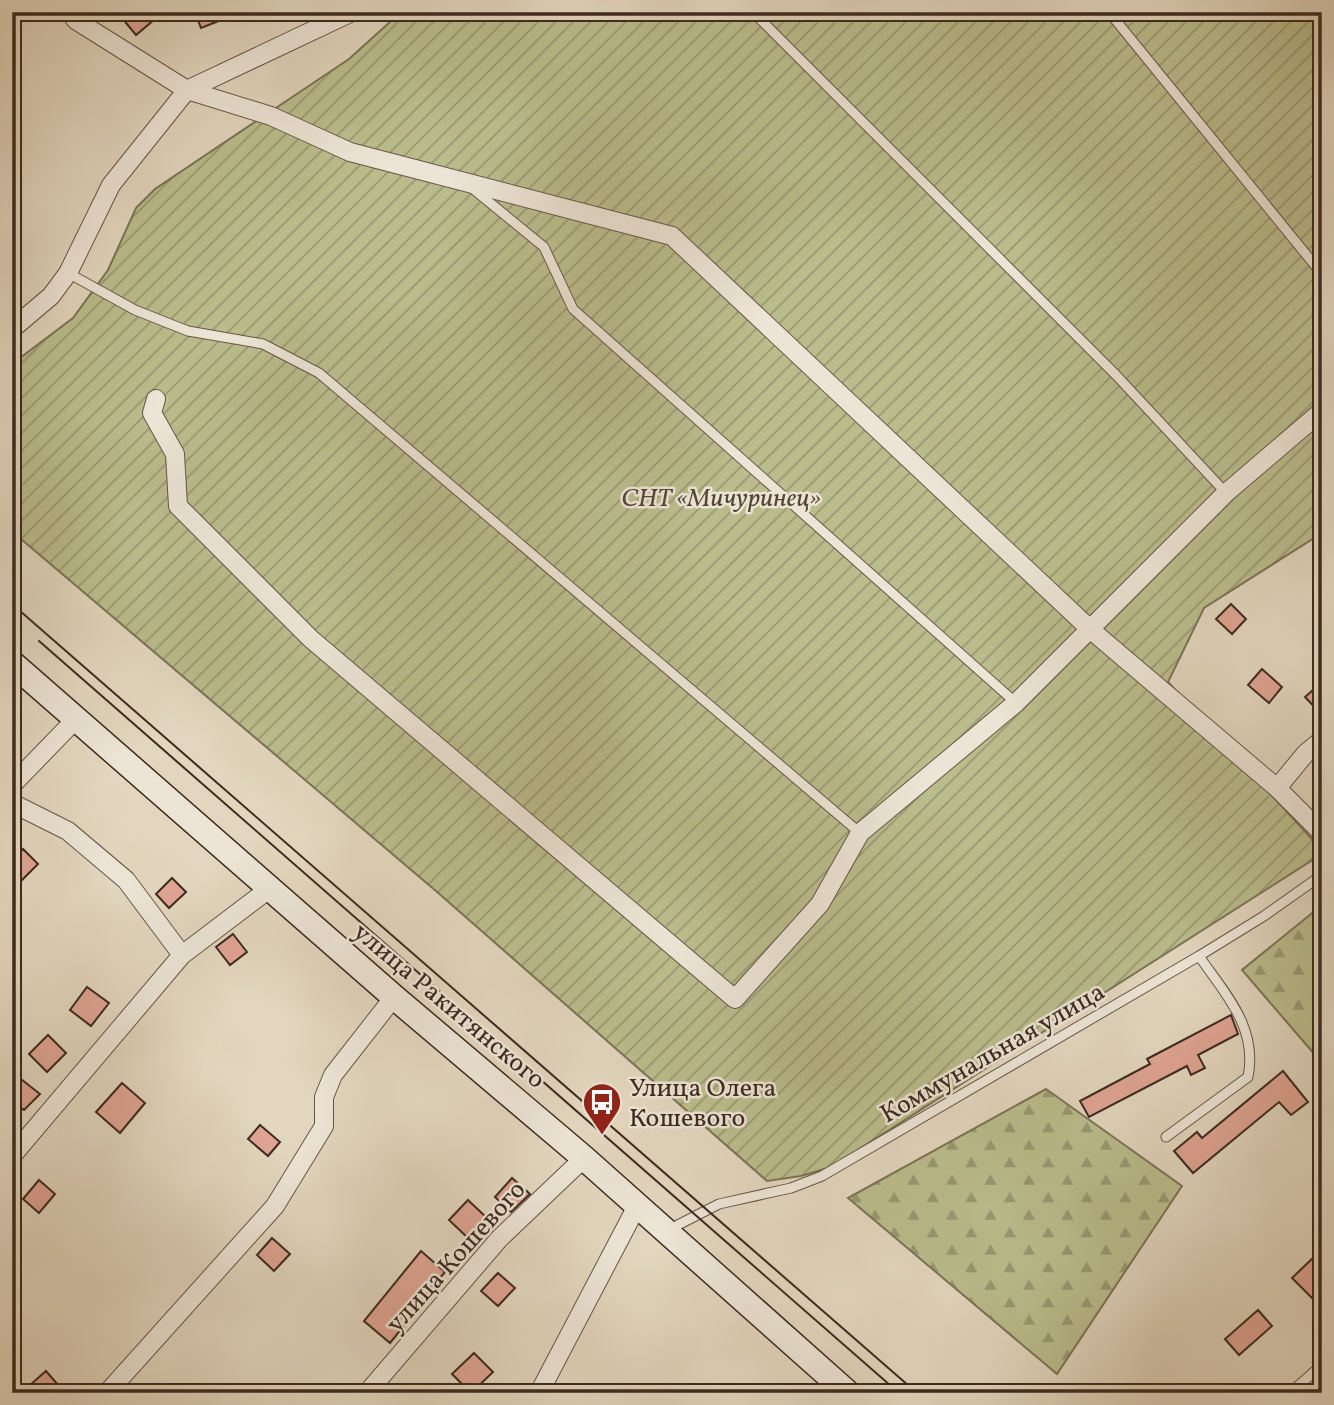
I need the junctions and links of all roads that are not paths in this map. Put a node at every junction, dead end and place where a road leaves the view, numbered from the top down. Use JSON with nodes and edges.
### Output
{"nodes":[{"id":1,"x":69,"y":12,"type":"edge"},
{"id":2,"x":352,"y":12,"type":"edge"},
{"id":3,"x":753,"y":12,"type":"edge"},
{"id":4,"x":1109,"y":12,"type":"edge"},
{"id":5,"x":187,"y":90,"type":"junction"},
{"id":6,"x":467,"y":184,"type":"junction"},
{"id":7,"x":68,"y":273,"type":"junction"},
{"id":8,"x":1322,"y":274,"type":"edge"},
{"id":9,"x":12,"y":329,"type":"edge"},
{"id":10,"x":156,"y":399,"type":"dead end"},
{"id":11,"x":1322,"y":411,"type":"edge"},
{"id":12,"x":1226,"y":493,"type":"junction"},
{"id":13,"x":1091,"y":630,"type":"junction"},
{"id":14,"x":12,"y":663,"type":"edge"},
{"id":15,"x":1016,"y":703,"type":"junction"},
{"id":16,"x":76,"y":719,"type":"junction"},
{"id":17,"x":1322,"y":740,"type":"edge"},
{"id":18,"x":12,"y":785,"type":"edge"},
{"id":19,"x":1278,"y":788,"type":"junction"},
{"id":20,"x":12,"y":803,"type":"edge"},
{"id":21,"x":860,"y":833,"type":"junction"},
{"id":22,"x":1322,"y":833,"type":"edge"},
{"id":23,"x":1322,"y":875,"type":"edge"},
{"id":24,"x":269,"y":889,"type":"junction"},
{"id":25,"x":182,"y":955,"type":"junction"},
{"id":26,"x":1199,"y":956,"type":"junction"},
{"id":27,"x":394,"y":997,"type":"junction"},
{"id":28,"x":1166,"y":1138,"type":"dead end"},
{"id":29,"x":12,"y":1156,"type":"edge"},
{"id":30,"x":584,"y":1158,"type":"junction"},
{"id":31,"x":637,"y":1206,"type":"junction"},
{"id":32,"x":667,"y":1230,"type":"junction"},
{"id":33,"x":1322,"y":1365,"type":"edge"},
{"id":34,"x":107,"y":1393,"type":"edge"},
{"id":35,"x":368,"y":1393,"type":"edge"},
{"id":36,"x":539,"y":1393,"type":"edge"},
{"id":37,"x":848,"y":1393,"type":"edge"},
{"id":38,"x":1290,"y":1393,"type":"edge"}],
"edges":[{"from":1,"to":5,"type":"street"},
{"from":2,"to":5,"type":"street"},
{"from":3,"to":12,"type":"lane"},
{"from":4,"to":8,"type":"lane"},
{"from":5,"to":6,"type":"street"},
{"from":5,"to":7,"type":"street"},
{"from":6,"to":13,"type":"street"},
{"from":6,"to":15,"type":"lane"},
{"from":7,"to":9,"type":"street"},
{"from":7,"to":21,"type":"lane"},
{"from":10,"to":21,"type":"street"},
{"from":11,"to":12,"type":"street"},
{"from":12,"to":13,"type":"street"},
{"from":13,"to":15,"type":"street"},
{"from":13,"to":19,"type":"street"},
{"from":14,"to":16,"type":"main road","name":"улица Ракитянского"},
{"from":15,"to":21,"type":"street"},
{"from":16,"to":18,"type":"street"},
{"from":16,"to":24,"type":"main road","name":"улица Ракитянского"},
{"from":17,"to":19,"type":"street"},
{"from":19,"to":22,"type":"street"},
{"from":20,"to":25,"type":"street"},
{"from":23,"to":26,"type":"lane","name":"Коммунальная улица"},
{"from":24,"to":25,"type":"street"},
{"from":24,"to":27,"type":"main road","name":"улица Ракитянского"},
{"from":25,"to":29,"type":"street"},
{"from":26,"to":28,"type":"lane"},
{"from":26,"to":32,"type":"lane","name":"Коммунальная улица"},
{"from":27,"to":30,"type":"main road","name":"улица Ракитянского"},
{"from":27,"to":34,"type":"street"},
{"from":30,"to":31,"type":"main road","name":"улица Ракитянского"},
{"from":30,"to":35,"type":"street","name":"улица Кошевого"},
{"from":31,"to":32,"type":"main road","name":"улица Ракитянского"},
{"from":31,"to":36,"type":"street"},
{"from":32,"to":37,"type":"main road","name":"улица Ракитянского"},
{"from":33,"to":38,"type":"lane"}]}
